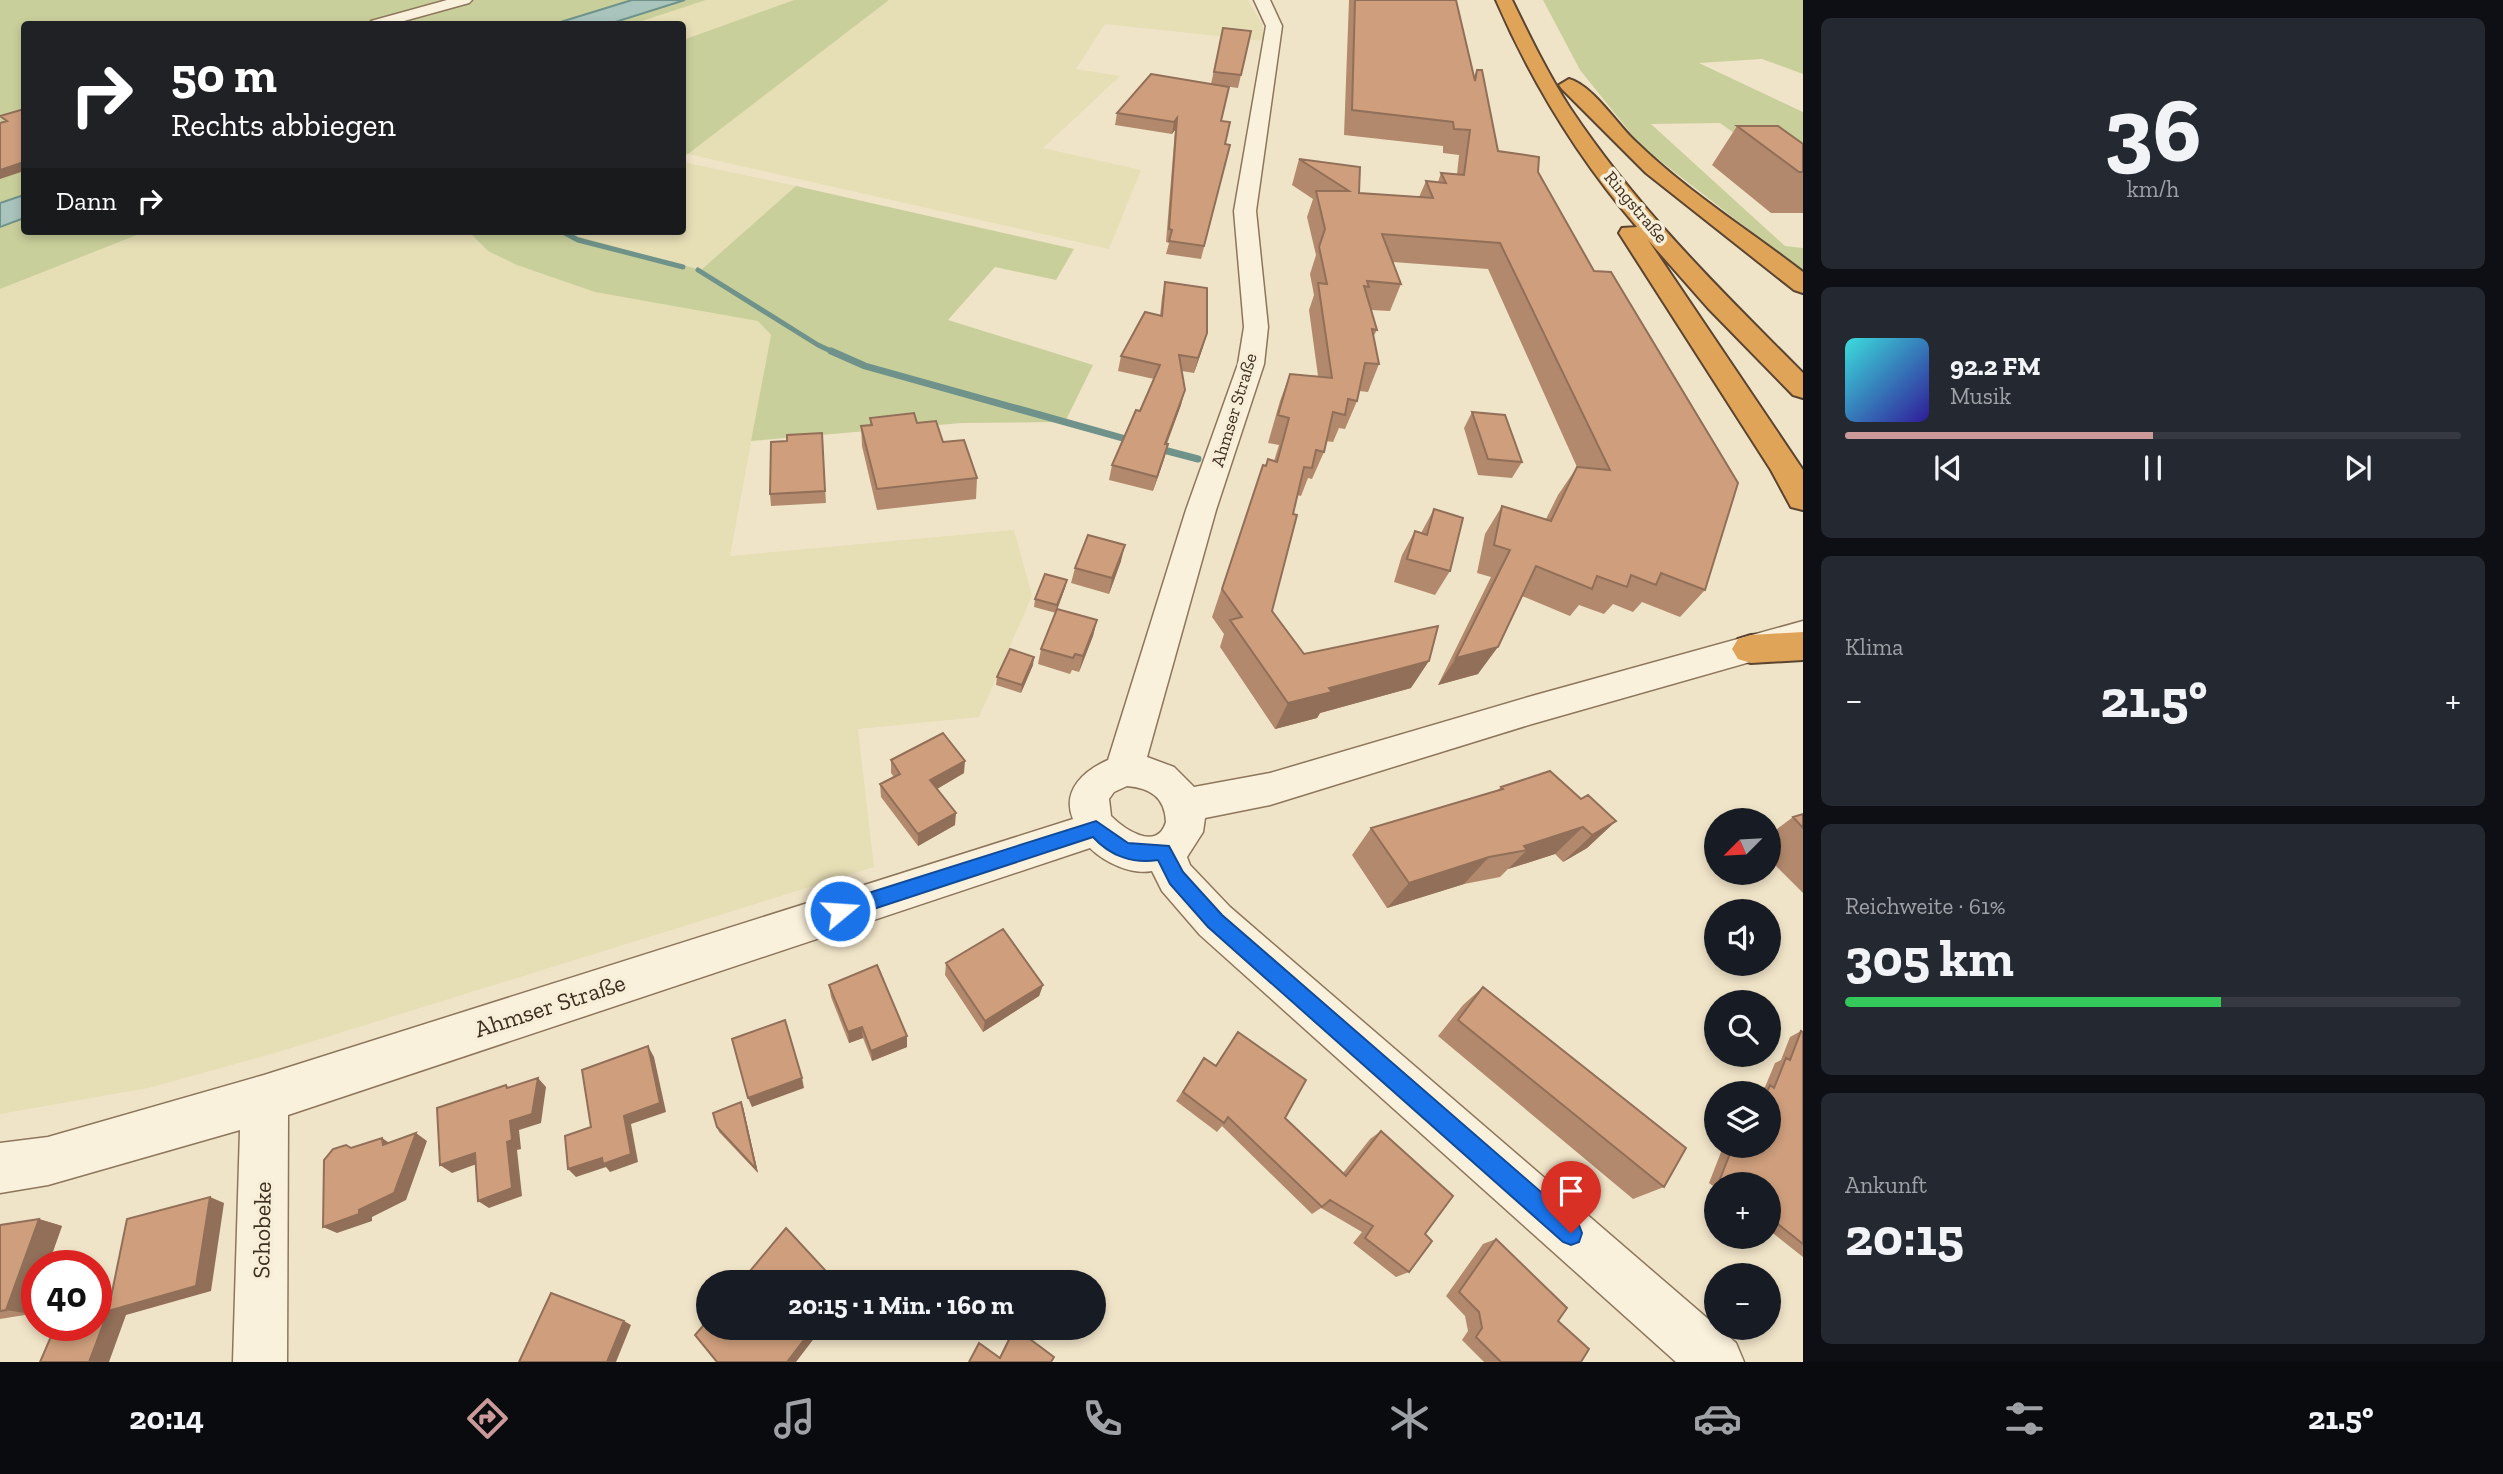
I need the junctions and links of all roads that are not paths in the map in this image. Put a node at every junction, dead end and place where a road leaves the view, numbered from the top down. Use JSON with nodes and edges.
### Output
{"nodes":[{"id":1,"x":464,"y":0,"type":"edge"},
{"id":2,"x":1262,"y":0,"type":"edge"},
{"id":3,"x":1504,"y":0,"type":"edge"},
{"id":4,"x":388,"y":21,"type":"edge"},
{"id":5,"x":1588,"y":149,"type":"junction"},
{"id":6,"x":1668,"y":212,"type":"dead end"},
{"id":7,"x":1803,"y":285,"type":"edge"},
{"id":8,"x":1803,"y":388,"type":"edge"},
{"id":9,"x":1795,"y":476,"type":"edge"},
{"id":10,"x":1803,"y":499,"type":"edge"},
{"id":11,"x":1803,"y":635,"type":"edge"},
{"id":12,"x":1803,"y":646,"type":"edge"},
{"id":13,"x":1751,"y":649,"type":"junction"},
{"id":14,"x":1124,"y":770,"type":"junction"},
{"id":15,"x":1185,"y":805,"type":"junction"},
{"id":16,"x":1096,"y":828,"type":"junction"},
{"id":17,"x":1163,"y":851,"type":"junction"},
{"id":18,"x":264,"y":1099,"type":"junction"},
{"id":19,"x":0,"y":1168,"type":"edge"},
{"id":20,"x":260,"y":1362,"type":"edge"},
{"id":21,"x":1717,"y":1362,"type":"edge"}],
"edges":[{"from":1,"to":4,"type":"street"},
{"from":2,"to":14,"type":"street","name":"Ahmser Straße"},
{"from":3,"to":5,"type":"highway","name":"Ringstraße"},
{"from":5,"to":8,"type":"highway","name":"Ringstraße"},
{"from":5,"to":9,"type":"highway"},
{"from":6,"to":7,"type":"highway","name":"Ringstraße"},
{"from":9,"to":10,"type":"highway"},
{"from":11,"to":13,"type":"street"},
{"from":12,"to":13,"type":"highway"},
{"from":13,"to":15,"type":"street"},
{"from":14,"to":15,"type":"street"},
{"from":14,"to":16,"type":"street"},
{"from":15,"to":17,"type":"street"},
{"from":16,"to":17,"type":"street"},
{"from":16,"to":18,"type":"street","name":"Ahmser Straße"},
{"from":17,"to":21,"type":"street"},
{"from":18,"to":19,"type":"street","name":"Ahmser Straße"},
{"from":18,"to":20,"type":"street","name":"Schobeke"}]}
